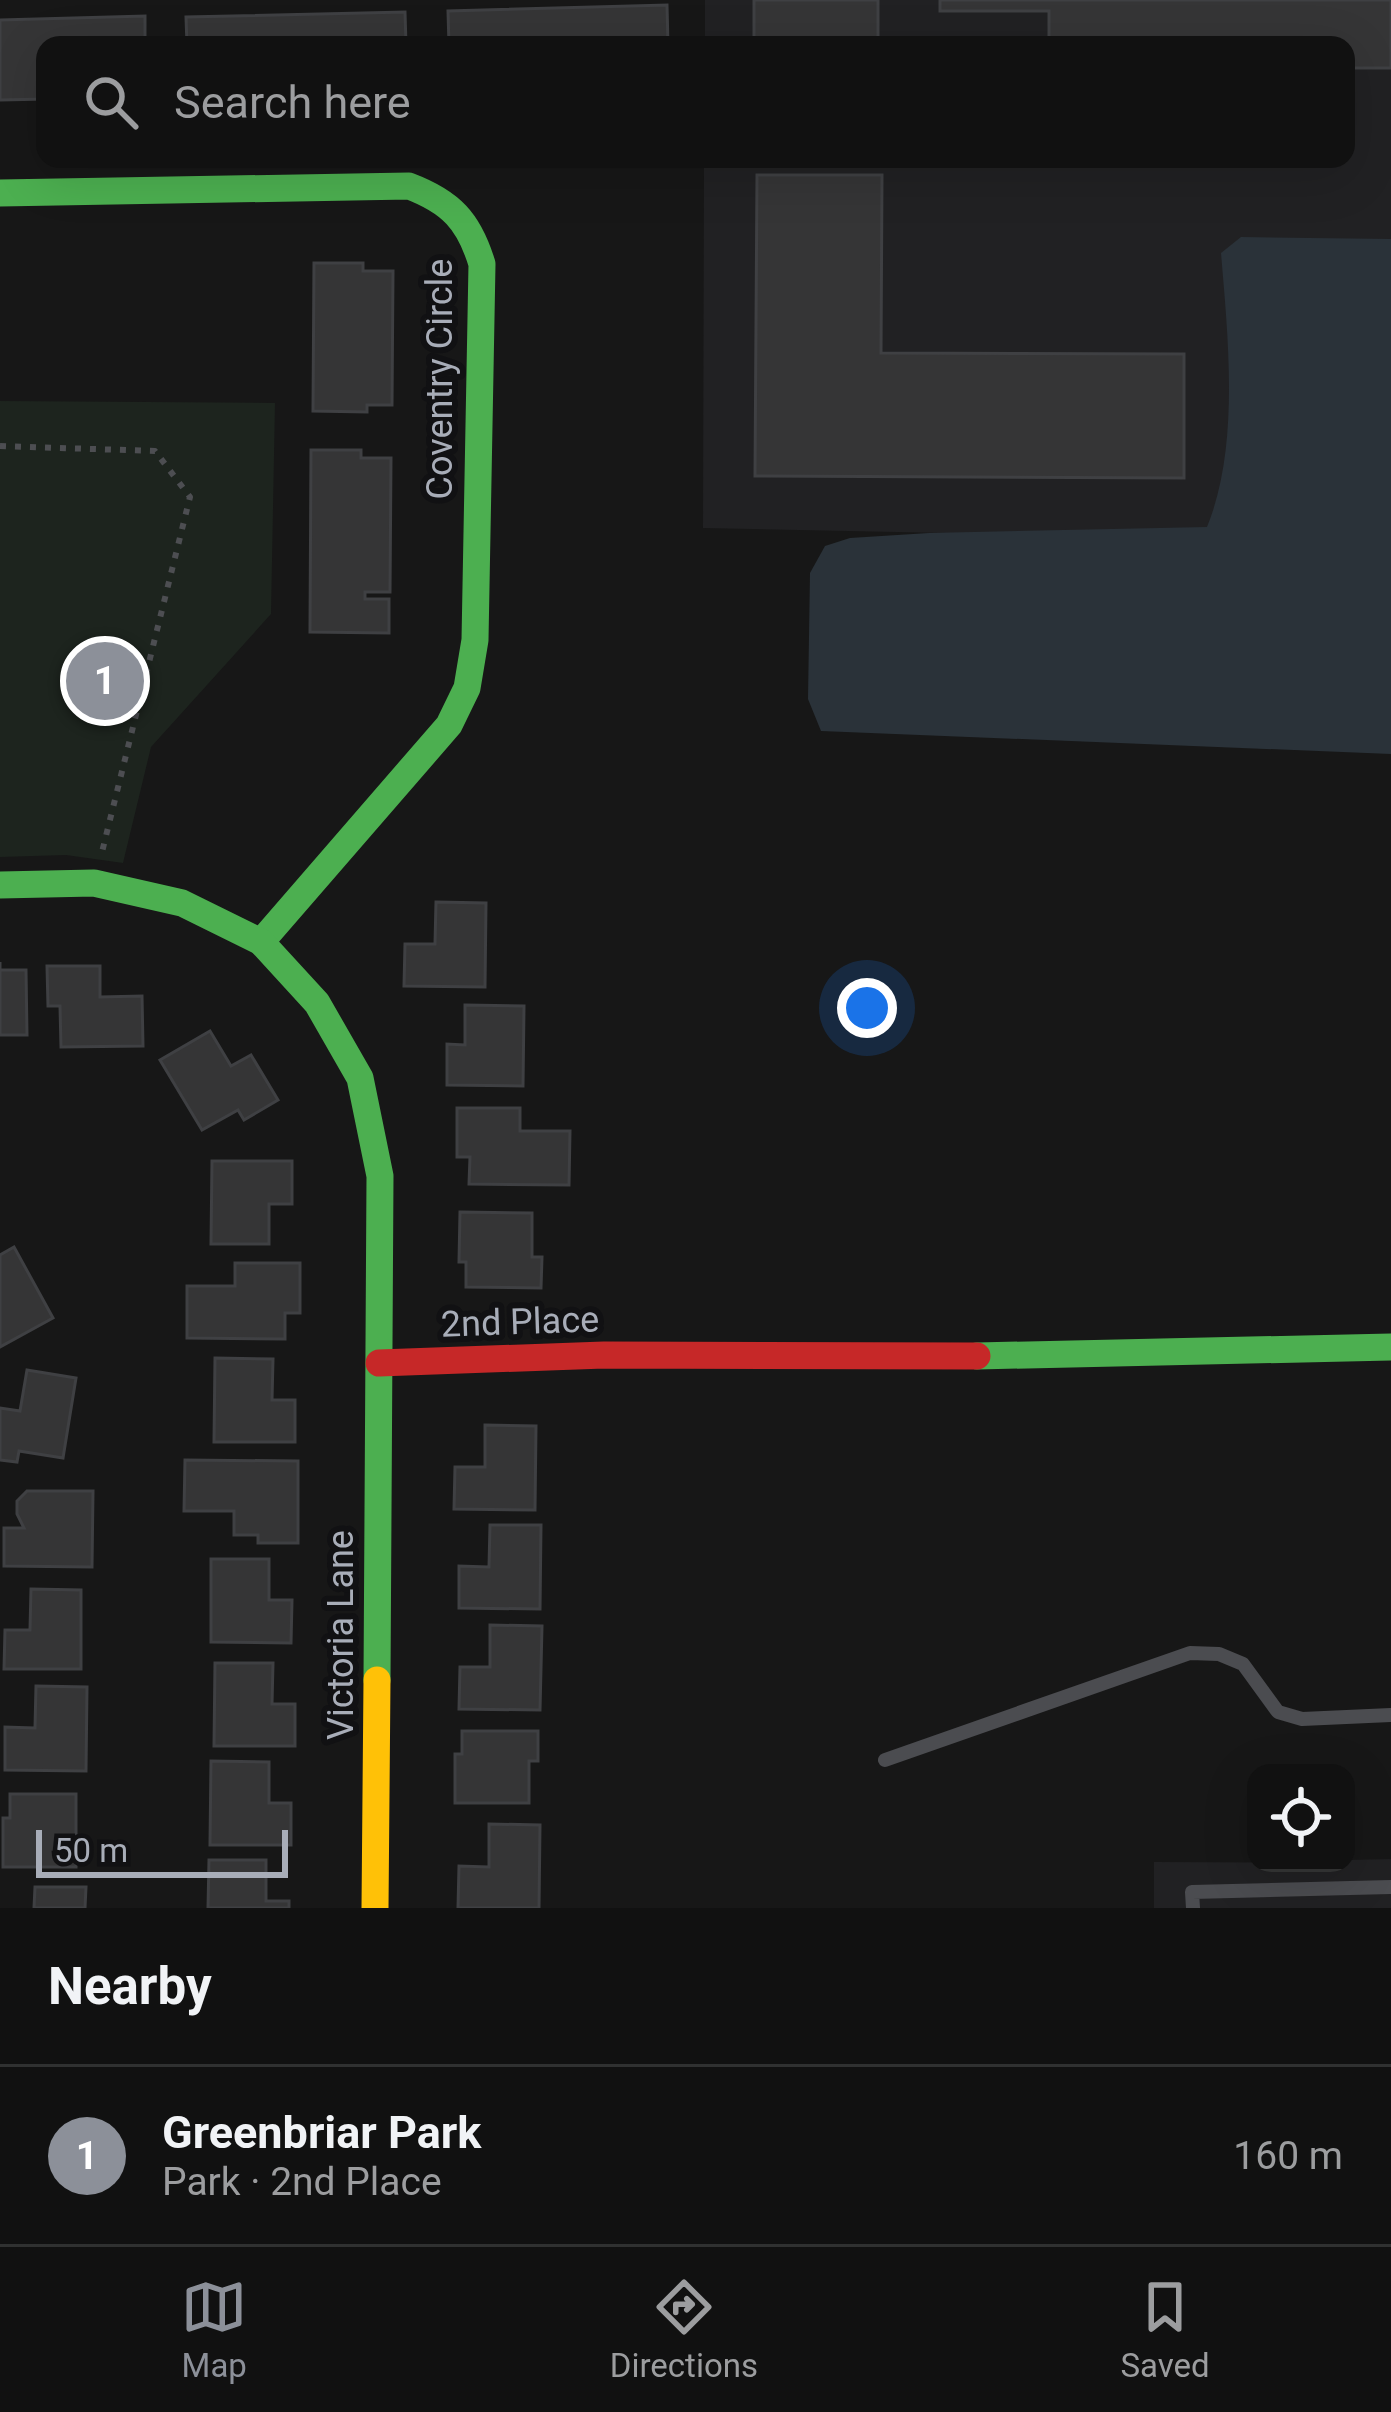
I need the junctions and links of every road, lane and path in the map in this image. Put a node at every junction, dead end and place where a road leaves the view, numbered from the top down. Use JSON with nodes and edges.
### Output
{"nodes":[{"id":1,"x":0,"y":193,"type":"edge"},
{"id":2,"x":0,"y":446,"type":"edge"},
{"id":3,"x":94,"y":883,"type":"junction"},
{"id":4,"x":0,"y":886,"type":"edge"},
{"id":5,"x":261,"y":942,"type":"junction"},
{"id":6,"x":1391,"y":1347,"type":"edge"},
{"id":7,"x":379,"y":1363,"type":"junction"},
{"id":8,"x":1391,"y":1715,"type":"edge"},
{"id":9,"x":885,"y":1760,"type":"dead end"},
{"id":10,"x":1391,"y":1887,"type":"edge"},
{"id":11,"x":375,"y":1908,"type":"edge"},
{"id":12,"x":1192,"y":1908,"type":"edge"}],
"edges":[{"from":1,"to":5,"type":"street","name":"Coventry Circle"},
{"from":2,"to":3,"type":"path"},
{"from":3,"to":4,"type":"street"},
{"from":3,"to":5,"type":"street"},
{"from":5,"to":7,"type":"street"},
{"from":6,"to":7,"type":"street","name":"2nd Place"},
{"from":7,"to":11,"type":"street","name":"Victoria Lane"},
{"from":8,"to":9,"type":"lane"},
{"from":10,"to":12,"type":"lane"}]}
